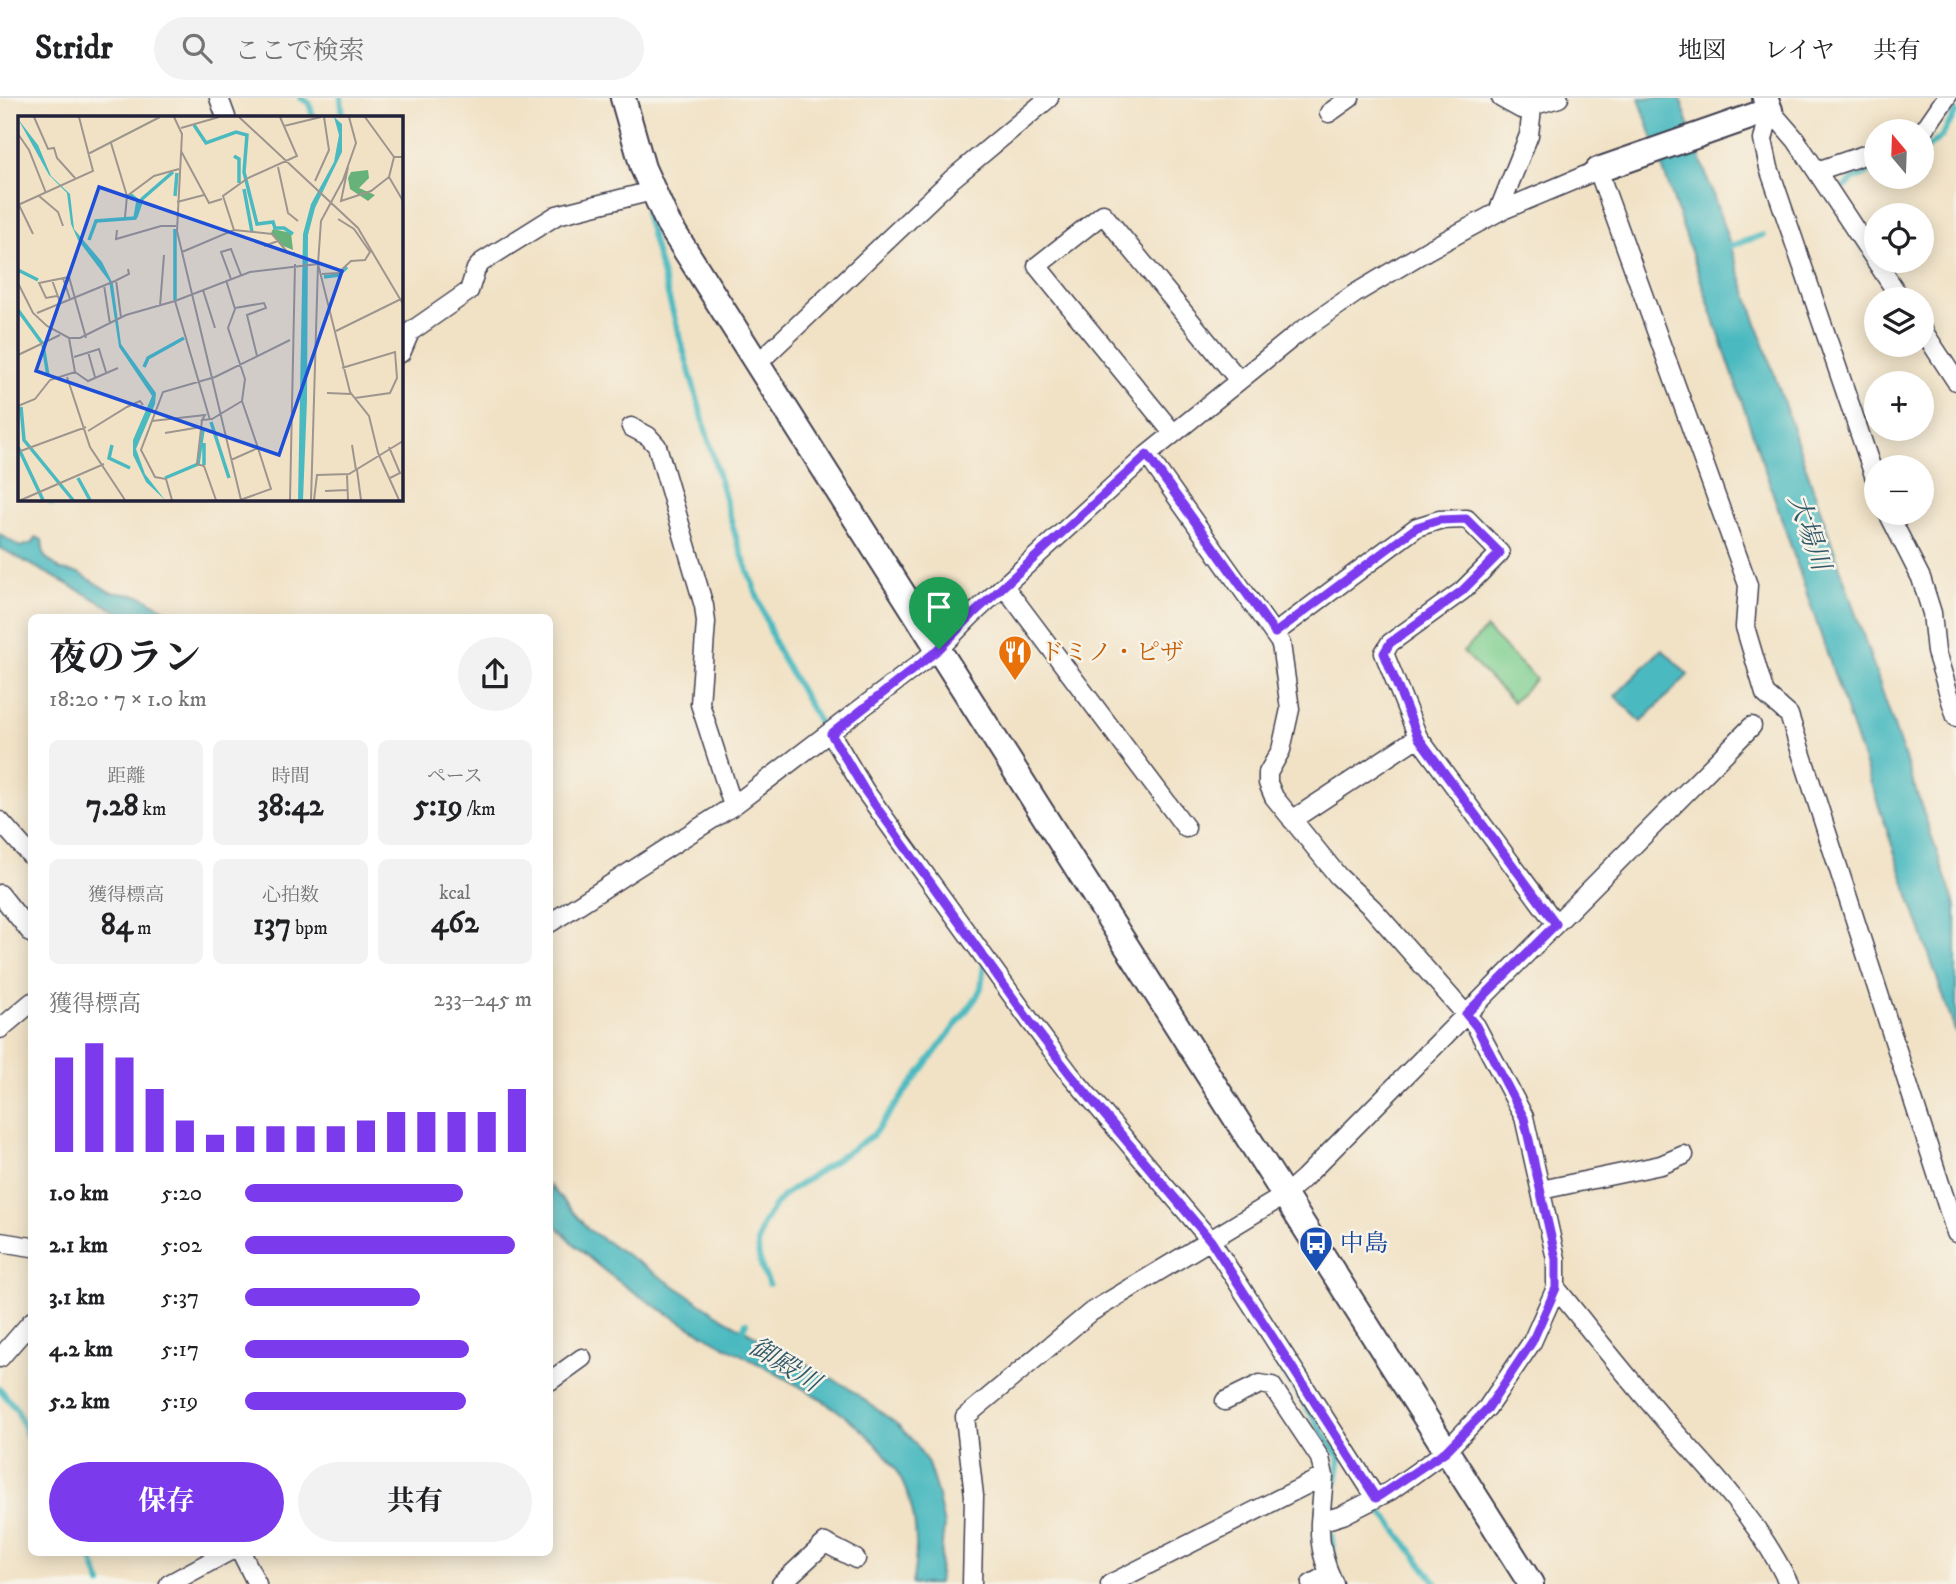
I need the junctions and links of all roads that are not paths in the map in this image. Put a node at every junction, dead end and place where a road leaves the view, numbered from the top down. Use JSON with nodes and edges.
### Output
{"nodes":[{"id":1,"x":219,"y":98,"type":"edge"},
{"id":2,"x":623,"y":98,"type":"edge"},
{"id":3,"x":1049,"y":98,"type":"edge"},
{"id":4,"x":1350,"y":98,"type":"edge"},
{"id":5,"x":1500,"y":98,"type":"edge"},
{"id":6,"x":1559,"y":98,"type":"edge"},
{"id":7,"x":1946,"y":98,"type":"edge"},
{"id":8,"x":1532,"y":108,"type":"junction"},
{"id":9,"x":1760,"y":109,"type":"edge"},
{"id":10,"x":1329,"y":113,"type":"dead end"},
{"id":11,"x":226,"y":116,"type":"edge"},
{"id":12,"x":1931,"y":119,"type":"edge"},
{"id":13,"x":1864,"y":155,"type":"edge"},
{"id":14,"x":1601,"y":169,"type":"junction"},
{"id":15,"x":1817,"y":172,"type":"junction"},
{"id":16,"x":652,"y":191,"type":"junction"},
{"id":17,"x":1498,"y":212,"type":"junction"},
{"id":18,"x":1894,"y":287,"type":"edge"},
{"id":19,"x":1934,"y":347,"type":"edge"},
{"id":20,"x":402,"y":352,"type":"edge"},
{"id":21,"x":759,"y":362,"type":"junction"},
{"id":22,"x":1238,"y":379,"type":"junction"},
{"id":23,"x":1956,"y":381,"type":"edge"},
{"id":24,"x":631,"y":427,"type":"dead end"},
{"id":25,"x":1173,"y":433,"type":"junction"},
{"id":26,"x":1147,"y":455,"type":"junction"},
{"id":27,"x":1867,"y":455,"type":"edge"},
{"id":28,"x":1893,"y":525,"type":"edge"},
{"id":29,"x":1004,"y":586,"type":"junction"},
{"id":30,"x":1275,"y":633,"type":"junction"},
{"id":31,"x":939,"y":649,"type":"junction"},
{"id":32,"x":1956,"y":717,"type":"edge"},
{"id":33,"x":1752,"y":726,"type":"dead end"},
{"id":34,"x":831,"y":734,"type":"junction"},
{"id":35,"x":1418,"y":737,"type":"junction"},
{"id":36,"x":733,"y":806,"type":"junction"},
{"id":37,"x":1292,"y":820,"type":"junction"},
{"id":38,"x":0,"y":821,"type":"edge"},
{"id":39,"x":1186,"y":828,"type":"dead end"},
{"id":40,"x":28,"y":852,"type":"edge"},
{"id":41,"x":0,"y":894,"type":"edge"},
{"id":42,"x":553,"y":921,"type":"edge"},
{"id":43,"x":1556,"y":924,"type":"junction"},
{"id":44,"x":28,"y":929,"type":"edge"},
{"id":45,"x":28,"y":1005,"type":"edge"},
{"id":46,"x":1466,"y":1014,"type":"junction"},
{"id":47,"x":1,"y":1027,"type":"edge"},
{"id":48,"x":1684,"y":1155,"type":"dead end"},
{"id":49,"x":1541,"y":1190,"type":"junction"},
{"id":50,"x":1285,"y":1195,"type":"junction"},
{"id":51,"x":1956,"y":1233,"type":"edge"},
{"id":52,"x":1211,"y":1241,"type":"junction"},
{"id":53,"x":0,"y":1242,"type":"edge"},
{"id":54,"x":28,"y":1246,"type":"edge"},
{"id":55,"x":1556,"y":1288,"type":"junction"},
{"id":56,"x":28,"y":1326,"type":"edge"},
{"id":57,"x":0,"y":1357,"type":"edge"},
{"id":58,"x":582,"y":1358,"type":"dead end"},
{"id":59,"x":553,"y":1379,"type":"edge"},
{"id":60,"x":1225,"y":1401,"type":"dead end"},
{"id":61,"x":1446,"y":1451,"type":"junction"},
{"id":62,"x":1333,"y":1452,"type":"junction"},
{"id":63,"x":1324,"y":1476,"type":"junction"},
{"id":64,"x":1376,"y":1498,"type":"junction"},
{"id":65,"x":1320,"y":1522,"type":"junction"},
{"id":66,"x":221,"y":1556,"type":"edge"},
{"id":67,"x":243,"y":1556,"type":"edge"},
{"id":68,"x":856,"y":1559,"type":"dead end"},
{"id":69,"x":1331,"y":1579,"type":"edge"},
{"id":70,"x":169,"y":1584,"type":"edge"},
{"id":71,"x":257,"y":1584,"type":"edge"},
{"id":72,"x":781,"y":1584,"type":"edge"},
{"id":73,"x":972,"y":1584,"type":"edge"},
{"id":74,"x":1110,"y":1584,"type":"edge"},
{"id":75,"x":1311,"y":1584,"type":"edge"},
{"id":76,"x":1531,"y":1584,"type":"edge"},
{"id":77,"x":1789,"y":1584,"type":"edge"}],
"edges":[{"from":1,"to":11,"type":"street"},
{"from":2,"to":16,"type":"street"},
{"from":3,"to":21,"type":"street"},
{"from":4,"to":10,"type":"street"},
{"from":5,"to":8,"type":"street"},
{"from":6,"to":8,"type":"street"},
{"from":7,"to":12,"type":"street"},
{"from":8,"to":17,"type":"street"},
{"from":9,"to":14,"type":"street"},
{"from":9,"to":15,"type":"street"},
{"from":9,"to":27,"type":"street"},
{"from":13,"to":15,"type":"street"},
{"from":14,"to":17,"type":"street"},
{"from":14,"to":51,"type":"street"},
{"from":15,"to":18,"type":"street"},
{"from":16,"to":20,"type":"street"},
{"from":16,"to":21,"type":"street"},
{"from":17,"to":22,"type":"street"},
{"from":19,"to":23,"type":"street"},
{"from":21,"to":31,"type":"street"},
{"from":22,"to":25,"type":"street"},
{"from":22,"to":25,"type":"street"},
{"from":24,"to":36,"type":"street"},
{"from":25,"to":26,"type":"street"},
{"from":26,"to":29,"type":"street"},
{"from":26,"to":30,"type":"street"},
{"from":28,"to":32,"type":"street"},
{"from":29,"to":31,"type":"street"},
{"from":29,"to":39,"type":"street"},
{"from":30,"to":35,"type":"street"},
{"from":30,"to":37,"type":"street"},
{"from":31,"to":34,"type":"street"},
{"from":31,"to":50,"type":"street"},
{"from":33,"to":43,"type":"street"},
{"from":34,"to":36,"type":"street"},
{"from":34,"to":52,"type":"street"},
{"from":35,"to":37,"type":"street"},
{"from":35,"to":43,"type":"street"},
{"from":36,"to":42,"type":"street"},
{"from":37,"to":46,"type":"street"},
{"from":38,"to":40,"type":"street"},
{"from":41,"to":44,"type":"street"},
{"from":43,"to":46,"type":"street"},
{"from":45,"to":47,"type":"street"},
{"from":46,"to":49,"type":"street"},
{"from":46,"to":50,"type":"street"},
{"from":48,"to":49,"type":"street"},
{"from":49,"to":55,"type":"street"},
{"from":50,"to":52,"type":"street"},
{"from":50,"to":61,"type":"street"},
{"from":52,"to":62,"type":"street"},
{"from":52,"to":73,"type":"street"},
{"from":53,"to":54,"type":"street"},
{"from":55,"to":61,"type":"street"},
{"from":55,"to":77,"type":"street"},
{"from":56,"to":57,"type":"street"},
{"from":58,"to":59,"type":"street"},
{"from":60,"to":62,"type":"street"},
{"from":61,"to":64,"type":"street"},
{"from":61,"to":76,"type":"street"},
{"from":62,"to":63,"type":"street"},
{"from":62,"to":64,"type":"street"},
{"from":63,"to":65,"type":"street"},
{"from":63,"to":74,"type":"street"},
{"from":64,"to":65,"type":"street"},
{"from":65,"to":69,"type":"street"},
{"from":66,"to":70,"type":"street"},
{"from":67,"to":71,"type":"street"},
{"from":68,"to":72,"type":"street"},
{"from":69,"to":75,"type":"street"}]}
